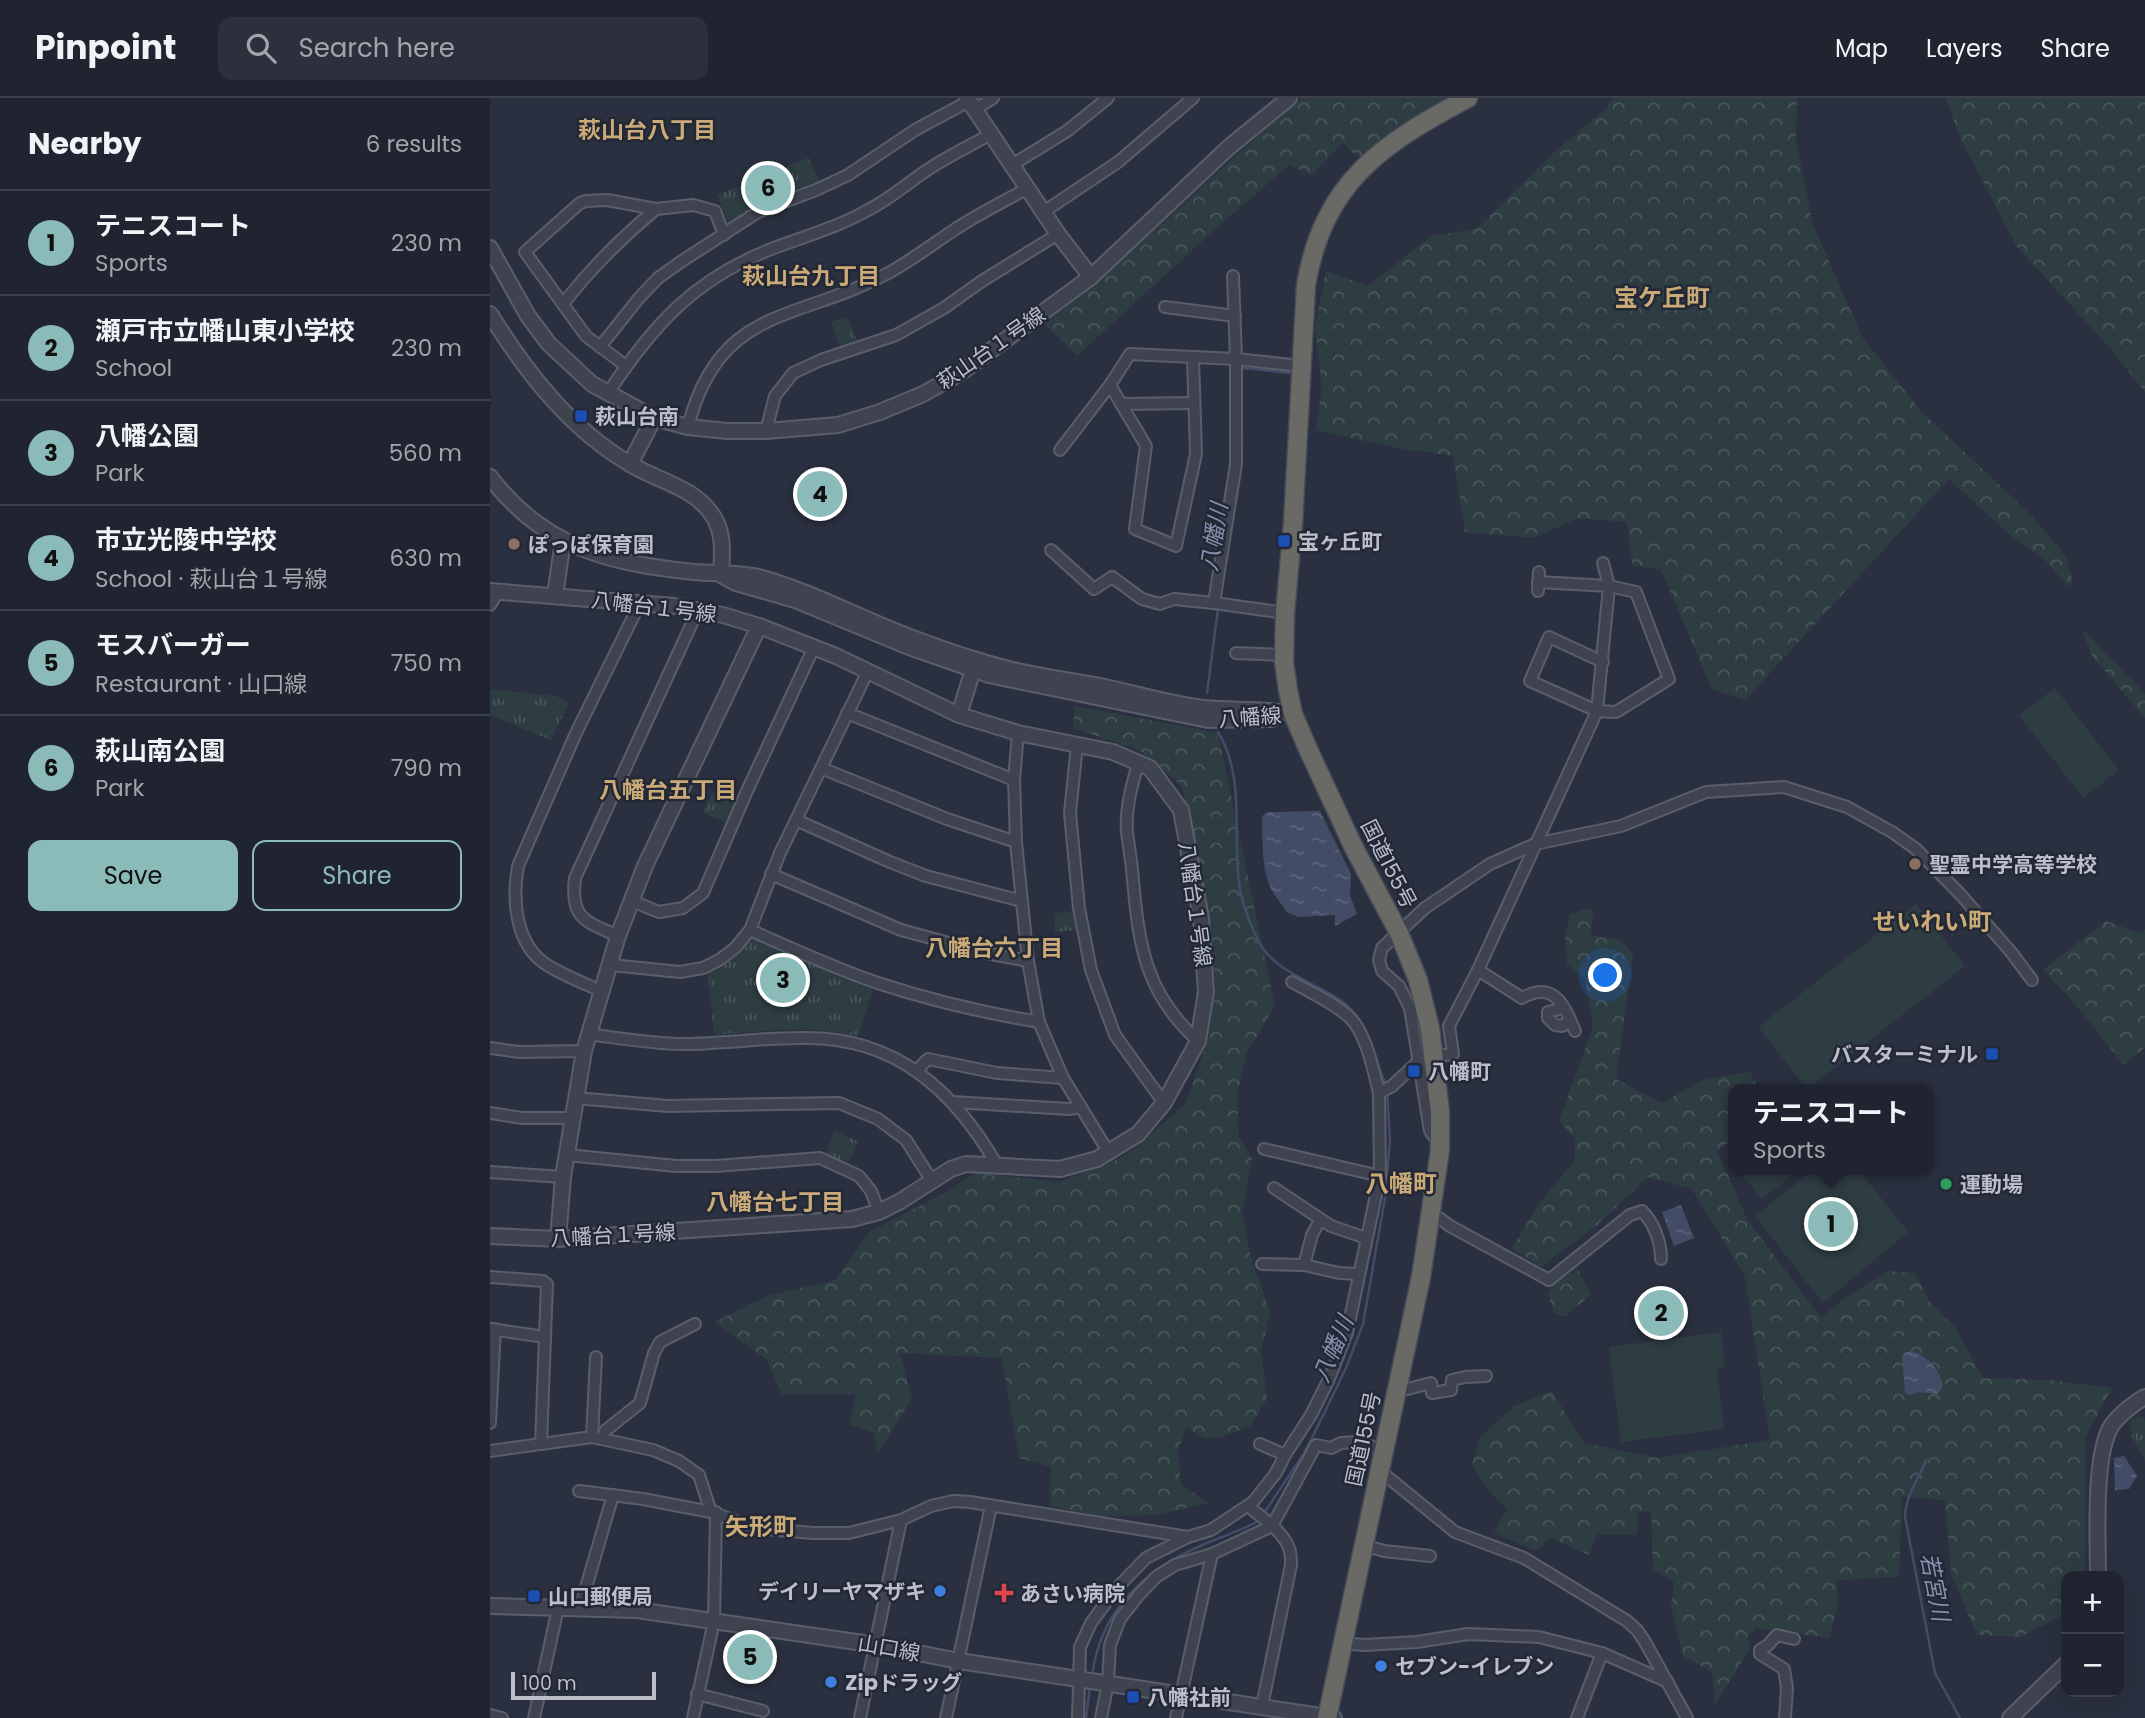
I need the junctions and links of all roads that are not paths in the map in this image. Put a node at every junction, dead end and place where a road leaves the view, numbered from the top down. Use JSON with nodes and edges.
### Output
{"nodes":[{"id":1,"x":993,"y":98,"type":"edge"},
{"id":2,"x":1108,"y":98,"type":"edge"},
{"id":3,"x":1193,"y":98,"type":"edge"},
{"id":4,"x":1289,"y":98,"type":"edge"},
{"id":5,"x":1468,"y":98,"type":"edge"},
{"id":6,"x":970,"y":103,"type":"edge"},
{"id":7,"x":991,"y":134,"type":"junction"},
{"id":8,"x":1012,"y":165,"type":"junction"},
{"id":9,"x":1028,"y":188,"type":"junction"},
{"id":10,"x":656,"y":209,"type":"junction"},
{"id":11,"x":1045,"y":211,"type":"junction"},
{"id":12,"x":1058,"y":234,"type":"junction"},
{"id":13,"x":724,"y":235,"type":"junction"},
{"id":14,"x":490,"y":248,"type":"edge"},
{"id":15,"x":1233,"y":276,"type":"dead end"},
{"id":16,"x":1091,"y":277,"type":"junction"},
{"id":17,"x":563,"y":304,"type":"junction"},
{"id":18,"x":1165,"y":307,"type":"dead end"},
{"id":19,"x":490,"y":314,"type":"edge"},
{"id":20,"x":1235,"y":316,"type":"junction"},
{"id":21,"x":600,"y":347,"type":"junction"},
{"id":22,"x":1193,"y":357,"type":"junction"},
{"id":23,"x":1236,"y":359,"type":"junction"},
{"id":24,"x":626,"y":366,"type":"junction"},
{"id":25,"x":1301,"y":366,"type":"junction"},
{"id":26,"x":1110,"y":385,"type":"junction"},
{"id":27,"x":608,"y":393,"type":"junction"},
{"id":28,"x":1194,"y":403,"type":"junction"},
{"id":29,"x":1121,"y":404,"type":"junction"},
{"id":30,"x":654,"y":418,"type":"junction"},
{"id":31,"x":688,"y":426,"type":"junction"},
{"id":32,"x":766,"y":431,"type":"junction"},
{"id":33,"x":1060,"y":450,"type":"dead end"},
{"id":34,"x":629,"y":464,"type":"junction"},
{"id":35,"x":490,"y":477,"type":"edge"},
{"id":36,"x":563,"y":541,"type":"junction"},
{"id":37,"x":1051,"y":550,"type":"dead end"},
{"id":38,"x":1603,"y":563,"type":"dead end"},
{"id":39,"x":721,"y":575,"type":"junction"},
{"id":40,"x":1538,"y":582,"type":"dead end"},
{"id":41,"x":1609,"y":586,"type":"junction"},
{"id":42,"x":494,"y":591,"type":"edge"},
{"id":43,"x":555,"y":596,"type":"junction"},
{"id":44,"x":640,"y":603,"type":"junction"},
{"id":45,"x":1214,"y":603,"type":"junction"},
{"id":46,"x":490,"y":605,"type":"edge"},
{"id":47,"x":698,"y":610,"type":"junction"},
{"id":48,"x":1284,"y":613,"type":"junction"},
{"id":49,"x":759,"y":626,"type":"junction"},
{"id":50,"x":814,"y":647,"type":"junction"},
{"id":51,"x":1236,"y":653,"type":"dead end"},
{"id":52,"x":1284,"y":654,"type":"junction"},
{"id":53,"x":1603,"y":662,"type":"junction"},
{"id":54,"x":975,"y":665,"type":"junction"},
{"id":55,"x":867,"y":673,"type":"junction"},
{"id":56,"x":1597,"y":711,"type":"junction"},
{"id":57,"x":847,"y":713,"type":"junction"},
{"id":58,"x":1293,"y":714,"type":"junction"},
{"id":59,"x":959,"y":715,"type":"junction"},
{"id":60,"x":1018,"y":733,"type":"junction"},
{"id":61,"x":1077,"y":745,"type":"junction"},
{"id":62,"x":1138,"y":763,"type":"junction"},
{"id":63,"x":821,"y":768,"type":"junction"},
{"id":64,"x":1014,"y":780,"type":"junction"},
{"id":65,"x":796,"y":820,"type":"junction"},
{"id":66,"x":1016,"y":842,"type":"junction"},
{"id":67,"x":1535,"y":844,"type":"junction"},
{"id":68,"x":771,"y":874,"type":"junction"},
{"id":69,"x":632,"y":901,"type":"junction"},
{"id":70,"x":1021,"y":901,"type":"junction"},
{"id":71,"x":750,"y":930,"type":"junction"},
{"id":72,"x":1399,"y":933,"type":"junction"},
{"id":73,"x":618,"y":936,"type":"junction"},
{"id":74,"x":1028,"y":961,"type":"junction"},
{"id":75,"x":611,"y":965,"type":"junction"},
{"id":76,"x":1478,"y":970,"type":"junction"},
{"id":77,"x":2032,"y":980,"type":"dead end"},
{"id":78,"x":1292,"y":982,"type":"dead end"},
{"id":79,"x":601,"y":991,"type":"junction"},
{"id":80,"x":1563,"y":1008,"type":"junction"},
{"id":81,"x":1039,"y":1022,"type":"junction"},
{"id":82,"x":588,"y":1034,"type":"junction"},
{"id":83,"x":1198,"y":1041,"type":"junction"},
{"id":84,"x":490,"y":1048,"type":"edge"},
{"id":85,"x":584,"y":1051,"type":"junction"},
{"id":86,"x":1426,"y":1059,"type":"junction"},
{"id":87,"x":917,"y":1070,"type":"junction"},
{"id":88,"x":1063,"y":1078,"type":"junction"},
{"id":89,"x":1385,"y":1091,"type":"junction"},
{"id":90,"x":575,"y":1098,"type":"junction"},
{"id":91,"x":953,"y":1102,"type":"junction"},
{"id":92,"x":1164,"y":1103,"type":"junction"},
{"id":93,"x":1080,"y":1107,"type":"junction"},
{"id":94,"x":490,"y":1113,"type":"edge"},
{"id":95,"x":572,"y":1118,"type":"junction"},
{"id":96,"x":1264,"y":1149,"type":"dead end"},
{"id":97,"x":1109,"y":1153,"type":"junction"},
{"id":98,"x":567,"y":1155,"type":"junction"},
{"id":99,"x":997,"y":1165,"type":"junction"},
{"id":100,"x":490,"y":1172,"type":"edge"},
{"id":101,"x":1380,"y":1176,"type":"junction"},
{"id":102,"x":564,"y":1177,"type":"junction"},
{"id":103,"x":932,"y":1181,"type":"junction"},
{"id":104,"x":1274,"y":1188,"type":"dead end"},
{"id":105,"x":879,"y":1212,"type":"junction"},
{"id":106,"x":1432,"y":1213,"type":"junction"},
{"id":107,"x":1320,"y":1220,"type":"junction"},
{"id":108,"x":490,"y":1236,"type":"edge"},
{"id":109,"x":1366,"y":1238,"type":"junction"},
{"id":110,"x":558,"y":1239,"type":"junction"},
{"id":111,"x":1661,"y":1259,"type":"dead end"},
{"id":112,"x":1262,"y":1264,"type":"dead end"},
{"id":113,"x":1304,"y":1265,"type":"junction"},
{"id":114,"x":1358,"y":1274,"type":"junction"},
{"id":115,"x":490,"y":1277,"type":"edge"},
{"id":116,"x":695,"y":1324,"type":"dead end"},
{"id":117,"x":493,"y":1329,"type":"edge"},
{"id":118,"x":545,"y":1337,"type":"junction"},
{"id":119,"x":596,"y":1357,"type":"dead end"},
{"id":120,"x":595,"y":1371,"type":"junction"},
{"id":121,"x":608,"y":1372,"type":"dead end"},
{"id":122,"x":1486,"y":1376,"type":"dead end"},
{"id":123,"x":1396,"y":1392,"type":"junction"},
{"id":124,"x":2145,"y":1396,"type":"edge"},
{"id":125,"x":490,"y":1423,"type":"edge"},
{"id":126,"x":598,"y":1438,"type":"junction"},
{"id":127,"x":1296,"y":1441,"type":"junction"},
{"id":128,"x":541,"y":1444,"type":"junction"},
{"id":129,"x":1260,"y":1444,"type":"dead end"},
{"id":130,"x":1312,"y":1450,"type":"junction"},
{"id":131,"x":1384,"y":1450,"type":"junction"},
{"id":132,"x":490,"y":1451,"type":"edge"},
{"id":133,"x":1285,"y":1454,"type":"junction"},
{"id":134,"x":1380,"y":1470,"type":"junction"},
{"id":135,"x":579,"y":1491,"type":"dead end"},
{"id":136,"x":613,"y":1495,"type":"junction"},
{"id":137,"x":992,"y":1506,"type":"junction"},
{"id":138,"x":1251,"y":1509,"type":"junction"},
{"id":139,"x":714,"y":1512,"type":"junction"},
{"id":140,"x":901,"y":1520,"type":"junction"},
{"id":141,"x":1269,"y":1523,"type":"junction"},
{"id":142,"x":1188,"y":1537,"type":"junction"},
{"id":143,"x":1363,"y":1545,"type":"junction"},
{"id":144,"x":1212,"y":1554,"type":"junction"},
{"id":145,"x":1430,"y":1556,"type":"dead end"},
{"id":146,"x":2098,"y":1571,"type":"edge"},
{"id":147,"x":490,"y":1606,"type":"edge"},
{"id":148,"x":558,"y":1608,"type":"junction"},
{"id":149,"x":580,"y":1608,"type":"junction"},
{"id":150,"x":714,"y":1621,"type":"junction"},
{"id":151,"x":1794,"y":1639,"type":"dead end"},
{"id":152,"x":1341,"y":1643,"type":"junction"},
{"id":153,"x":877,"y":1645,"type":"junction"},
{"id":154,"x":1602,"y":1653,"type":"junction"},
{"id":155,"x":959,"y":1661,"type":"junction"},
{"id":156,"x":2061,"y":1669,"type":"edge"},
{"id":157,"x":1080,"y":1678,"type":"junction"},
{"id":158,"x":1104,"y":1682,"type":"junction"},
{"id":159,"x":1668,"y":1682,"type":"junction"},
{"id":160,"x":1181,"y":1693,"type":"junction"},
{"id":161,"x":697,"y":1695,"type":"junction"},
{"id":162,"x":1262,"y":1706,"type":"junction"},
{"id":163,"x":757,"y":1708,"type":"dead end"},
{"id":164,"x":490,"y":1715,"type":"edge"},
{"id":165,"x":1329,"y":1717,"type":"edge"},
{"id":166,"x":502,"y":1718,"type":"edge"},
{"id":167,"x":534,"y":1718,"type":"edge"},
{"id":168,"x":693,"y":1718,"type":"edge"},
{"id":169,"x":860,"y":1718,"type":"edge"},
{"id":170,"x":946,"y":1718,"type":"edge"},
{"id":171,"x":1078,"y":1718,"type":"edge"},
{"id":172,"x":1101,"y":1718,"type":"edge"},
{"id":173,"x":1176,"y":1718,"type":"edge"},
{"id":174,"x":1577,"y":1718,"type":"edge"},
{"id":175,"x":1687,"y":1718,"type":"edge"},
{"id":176,"x":1785,"y":1718,"type":"edge"},
{"id":177,"x":2010,"y":1718,"type":"edge"}],
"edges":[{"from":1,"to":6,"type":"street"},
{"from":2,"to":8,"type":"street"},
{"from":3,"to":11,"type":"street"},
{"from":4,"to":16,"type":"street","name":"萩山台１号線"},
{"from":5,"to":25,"type":"highway","name":"国道155号"},
{"from":6,"to":7,"type":"street"},
{"from":6,"to":13,"type":"street"},
{"from":7,"to":8,"type":"street"},
{"from":7,"to":24,"type":"street"},
{"from":8,"to":9,"type":"street"},
{"from":9,"to":11,"type":"street"},
{"from":9,"to":31,"type":"street"},
{"from":10,"to":13,"type":"street"},
{"from":10,"to":17,"type":"street"},
{"from":10,"to":17,"type":"street"},
{"from":11,"to":12,"type":"street"},
{"from":12,"to":16,"type":"street"},
{"from":12,"to":32,"type":"street"},
{"from":13,"to":21,"type":"street"},
{"from":14,"to":27,"type":"street","name":"萩山台１号線"},
{"from":15,"to":20,"type":"street"},
{"from":16,"to":32,"type":"street","name":"萩山台１号線"},
{"from":17,"to":21,"type":"street"},
{"from":18,"to":20,"type":"street"},
{"from":19,"to":34,"type":"street"},
{"from":20,"to":23,"type":"street"},
{"from":21,"to":24,"type":"street"},
{"from":22,"to":23,"type":"street"},
{"from":22,"to":26,"type":"street"},
{"from":22,"to":28,"type":"street"},
{"from":23,"to":25,"type":"street"},
{"from":23,"to":45,"type":"street"},
{"from":24,"to":27,"type":"street"},
{"from":25,"to":48,"type":"highway","name":"国道155号"},
{"from":26,"to":29,"type":"street"},
{"from":26,"to":33,"type":"street"},
{"from":27,"to":30,"type":"street","name":"萩山台１号線"},
{"from":28,"to":29,"type":"street"},
{"from":28,"to":29,"type":"street"},
{"from":30,"to":31,"type":"street","name":"萩山台１号線"},
{"from":30,"to":34,"type":"street"},
{"from":31,"to":32,"type":"street","name":"萩山台１号線"},
{"from":34,"to":39,"type":"street"},
{"from":35,"to":36,"type":"street","name":"八幡線"},
{"from":36,"to":39,"type":"street","name":"八幡線"},
{"from":36,"to":43,"type":"street"},
{"from":37,"to":45,"type":"street"},
{"from":38,"to":41,"type":"street"},
{"from":39,"to":54,"type":"street","name":"八幡線"},
{"from":40,"to":41,"type":"street"},
{"from":41,"to":53,"type":"street"},
{"from":41,"to":56,"type":"street"},
{"from":42,"to":43,"type":"street","name":"八幡台１号線"},
{"from":42,"to":46,"type":"street"},
{"from":43,"to":44,"type":"street","name":"八幡台１号線"},
{"from":44,"to":47,"type":"street","name":"八幡台１号線"},
{"from":44,"to":79,"type":"street"},
{"from":45,"to":48,"type":"street"},
{"from":47,"to":49,"type":"street","name":"八幡台１号線"},
{"from":47,"to":73,"type":"street"},
{"from":48,"to":52,"type":"highway","name":"国道155号"},
{"from":49,"to":50,"type":"street","name":"八幡台１号線"},
{"from":49,"to":69,"type":"street"},
{"from":50,"to":55,"type":"street","name":"八幡台１号線"},
{"from":50,"to":69,"type":"street"},
{"from":51,"to":52,"type":"street"},
{"from":52,"to":58,"type":"highway","name":"国道155号"},
{"from":53,"to":56,"type":"street"},
{"from":53,"to":56,"type":"street"},
{"from":54,"to":58,"type":"street","name":"八幡線"},
{"from":54,"to":59,"type":"street"},
{"from":55,"to":57,"type":"street"},
{"from":55,"to":59,"type":"street","name":"八幡台１号線"},
{"from":56,"to":67,"type":"street"},
{"from":57,"to":63,"type":"street"},
{"from":57,"to":64,"type":"street"},
{"from":58,"to":72,"type":"highway","name":"国道155号"},
{"from":59,"to":60,"type":"street","name":"八幡台１号線"},
{"from":60,"to":61,"type":"street","name":"八幡台１号線"},
{"from":60,"to":64,"type":"street"},
{"from":61,"to":62,"type":"street","name":"八幡台１号線"},
{"from":61,"to":92,"type":"street"},
{"from":62,"to":83,"type":"street"},
{"from":62,"to":83,"type":"street","name":"八幡台１号線"},
{"from":63,"to":65,"type":"street"},
{"from":63,"to":66,"type":"street"},
{"from":64,"to":66,"type":"street"},
{"from":65,"to":68,"type":"street"},
{"from":65,"to":70,"type":"street"},
{"from":66,"to":70,"type":"street"},
{"from":67,"to":72,"type":"street"},
{"from":67,"to":76,"type":"street"},
{"from":67,"to":77,"type":"street"},
{"from":68,"to":71,"type":"street"},
{"from":68,"to":74,"type":"street"},
{"from":69,"to":73,"type":"street"},
{"from":70,"to":74,"type":"street"},
{"from":71,"to":75,"type":"street"},
{"from":71,"to":81,"type":"street"},
{"from":72,"to":86,"type":"highway","name":"国道155号"},
{"from":72,"to":86,"type":"street"},
{"from":73,"to":75,"type":"street"},
{"from":74,"to":81,"type":"street"},
{"from":75,"to":79,"type":"street"},
{"from":76,"to":80,"type":"street"},
{"from":76,"to":86,"type":"street"},
{"from":78,"to":89,"type":"street"},
{"from":79,"to":82,"type":"street"},
{"from":80,"to":80,"type":"street"},
{"from":81,"to":88,"type":"street"},
{"from":82,"to":85,"type":"street"},
{"from":82,"to":87,"type":"street"},
{"from":83,"to":92,"type":"street","name":"八幡台１号線"},
{"from":84,"to":85,"type":"street"},
{"from":85,"to":90,"type":"street"},
{"from":86,"to":89,"type":"street"},
{"from":86,"to":106,"type":"highway","name":"国道155号"},
{"from":87,"to":88,"type":"street"},
{"from":87,"to":91,"type":"street"},
{"from":88,"to":93,"type":"street"},
{"from":89,"to":101,"type":"street"},
{"from":90,"to":95,"type":"street"},
{"from":90,"to":103,"type":"street"},
{"from":91,"to":93,"type":"street"},
{"from":91,"to":99,"type":"street"},
{"from":92,"to":97,"type":"street","name":"八幡台１号線"},
{"from":93,"to":97,"type":"street"},
{"from":94,"to":95,"type":"street"},
{"from":95,"to":98,"type":"street"},
{"from":96,"to":101,"type":"street"},
{"from":97,"to":99,"type":"street","name":"八幡台１号線"},
{"from":98,"to":102,"type":"street"},
{"from":98,"to":105,"type":"street"},
{"from":99,"to":103,"type":"street","name":"八幡台１号線"},
{"from":100,"to":102,"type":"street"},
{"from":101,"to":109,"type":"street"},
{"from":102,"to":110,"type":"street"},
{"from":103,"to":105,"type":"street","name":"八幡台１号線"},
{"from":104,"to":107,"type":"street"},
{"from":105,"to":110,"type":"street","name":"八幡台１号線"},
{"from":106,"to":111,"type":"street"},
{"from":106,"to":123,"type":"highway","name":"国道155号"},
{"from":107,"to":109,"type":"street"},
{"from":107,"to":113,"type":"street"},
{"from":108,"to":110,"type":"street","name":"八幡台１号線"},
{"from":109,"to":114,"type":"street"},
{"from":112,"to":113,"type":"street"},
{"from":113,"to":114,"type":"street"},
{"from":114,"to":127,"type":"street"},
{"from":115,"to":118,"type":"street"},
{"from":116,"to":126,"type":"street"},
{"from":117,"to":118,"type":"street"},
{"from":117,"to":125,"type":"street"},
{"from":118,"to":128,"type":"street"},
{"from":119,"to":120,"type":"street"},
{"from":120,"to":121,"type":"street"},
{"from":120,"to":126,"type":"street"},
{"from":122,"to":123,"type":"street"},
{"from":123,"to":131,"type":"highway","name":"国道155号"},
{"from":124,"to":146,"type":"street"},
{"from":126,"to":128,"type":"street"},
{"from":126,"to":139,"type":"street"},
{"from":127,"to":130,"type":"street"},
{"from":127,"to":133,"type":"street"},
{"from":128,"to":132,"type":"street"},
{"from":129,"to":133,"type":"street"},
{"from":130,"to":131,"type":"street"},
{"from":130,"to":141,"type":"street"},
{"from":131,"to":134,"type":"highway","name":"国道155号"},
{"from":133,"to":138,"type":"street"},
{"from":134,"to":143,"type":"highway","name":"国道155号"},
{"from":134,"to":159,"type":"street"},
{"from":135,"to":136,"type":"street"},
{"from":136,"to":139,"type":"street"},
{"from":136,"to":149,"type":"street"},
{"from":137,"to":140,"type":"street"},
{"from":137,"to":142,"type":"street"},
{"from":137,"to":155,"type":"street"},
{"from":138,"to":141,"type":"street"},
{"from":138,"to":142,"type":"street"},
{"from":139,"to":140,"type":"street"},
{"from":139,"to":150,"type":"street"},
{"from":140,"to":153,"type":"street"},
{"from":141,"to":144,"type":"street"},
{"from":141,"to":162,"type":"street"},
{"from":142,"to":157,"type":"street"},
{"from":143,"to":145,"type":"street"},
{"from":143,"to":152,"type":"highway","name":"国道155号"},
{"from":144,"to":158,"type":"street"},
{"from":144,"to":160,"type":"street"},
{"from":147,"to":148,"type":"street","name":"山口線"},
{"from":148,"to":149,"type":"street","name":"山口線"},
{"from":148,"to":167,"type":"street"},
{"from":149,"to":150,"type":"street","name":"山口線"},
{"from":150,"to":153,"type":"street","name":"山口線"},
{"from":150,"to":161,"type":"street"},
{"from":151,"to":176,"type":"street"},
{"from":152,"to":154,"type":"street"},
{"from":152,"to":165,"type":"highway","name":"国道155号"},
{"from":153,"to":155,"type":"street","name":"山口線"},
{"from":153,"to":169,"type":"street"},
{"from":154,"to":159,"type":"street"},
{"from":154,"to":174,"type":"street"},
{"from":155,"to":157,"type":"street","name":"山口線"},
{"from":155,"to":170,"type":"street"},
{"from":156,"to":177,"type":"street"},
{"from":157,"to":158,"type":"street","name":"山口線"},
{"from":157,"to":171,"type":"street"},
{"from":158,"to":160,"type":"street","name":"山口線"},
{"from":158,"to":172,"type":"street"},
{"from":159,"to":175,"type":"street"},
{"from":160,"to":162,"type":"street","name":"山口線"},
{"from":160,"to":173,"type":"street"},
{"from":161,"to":163,"type":"street"},
{"from":161,"to":168,"type":"street"},
{"from":162,"to":165,"type":"street","name":"山口線"},
{"from":164,"to":166,"type":"street"}]}
